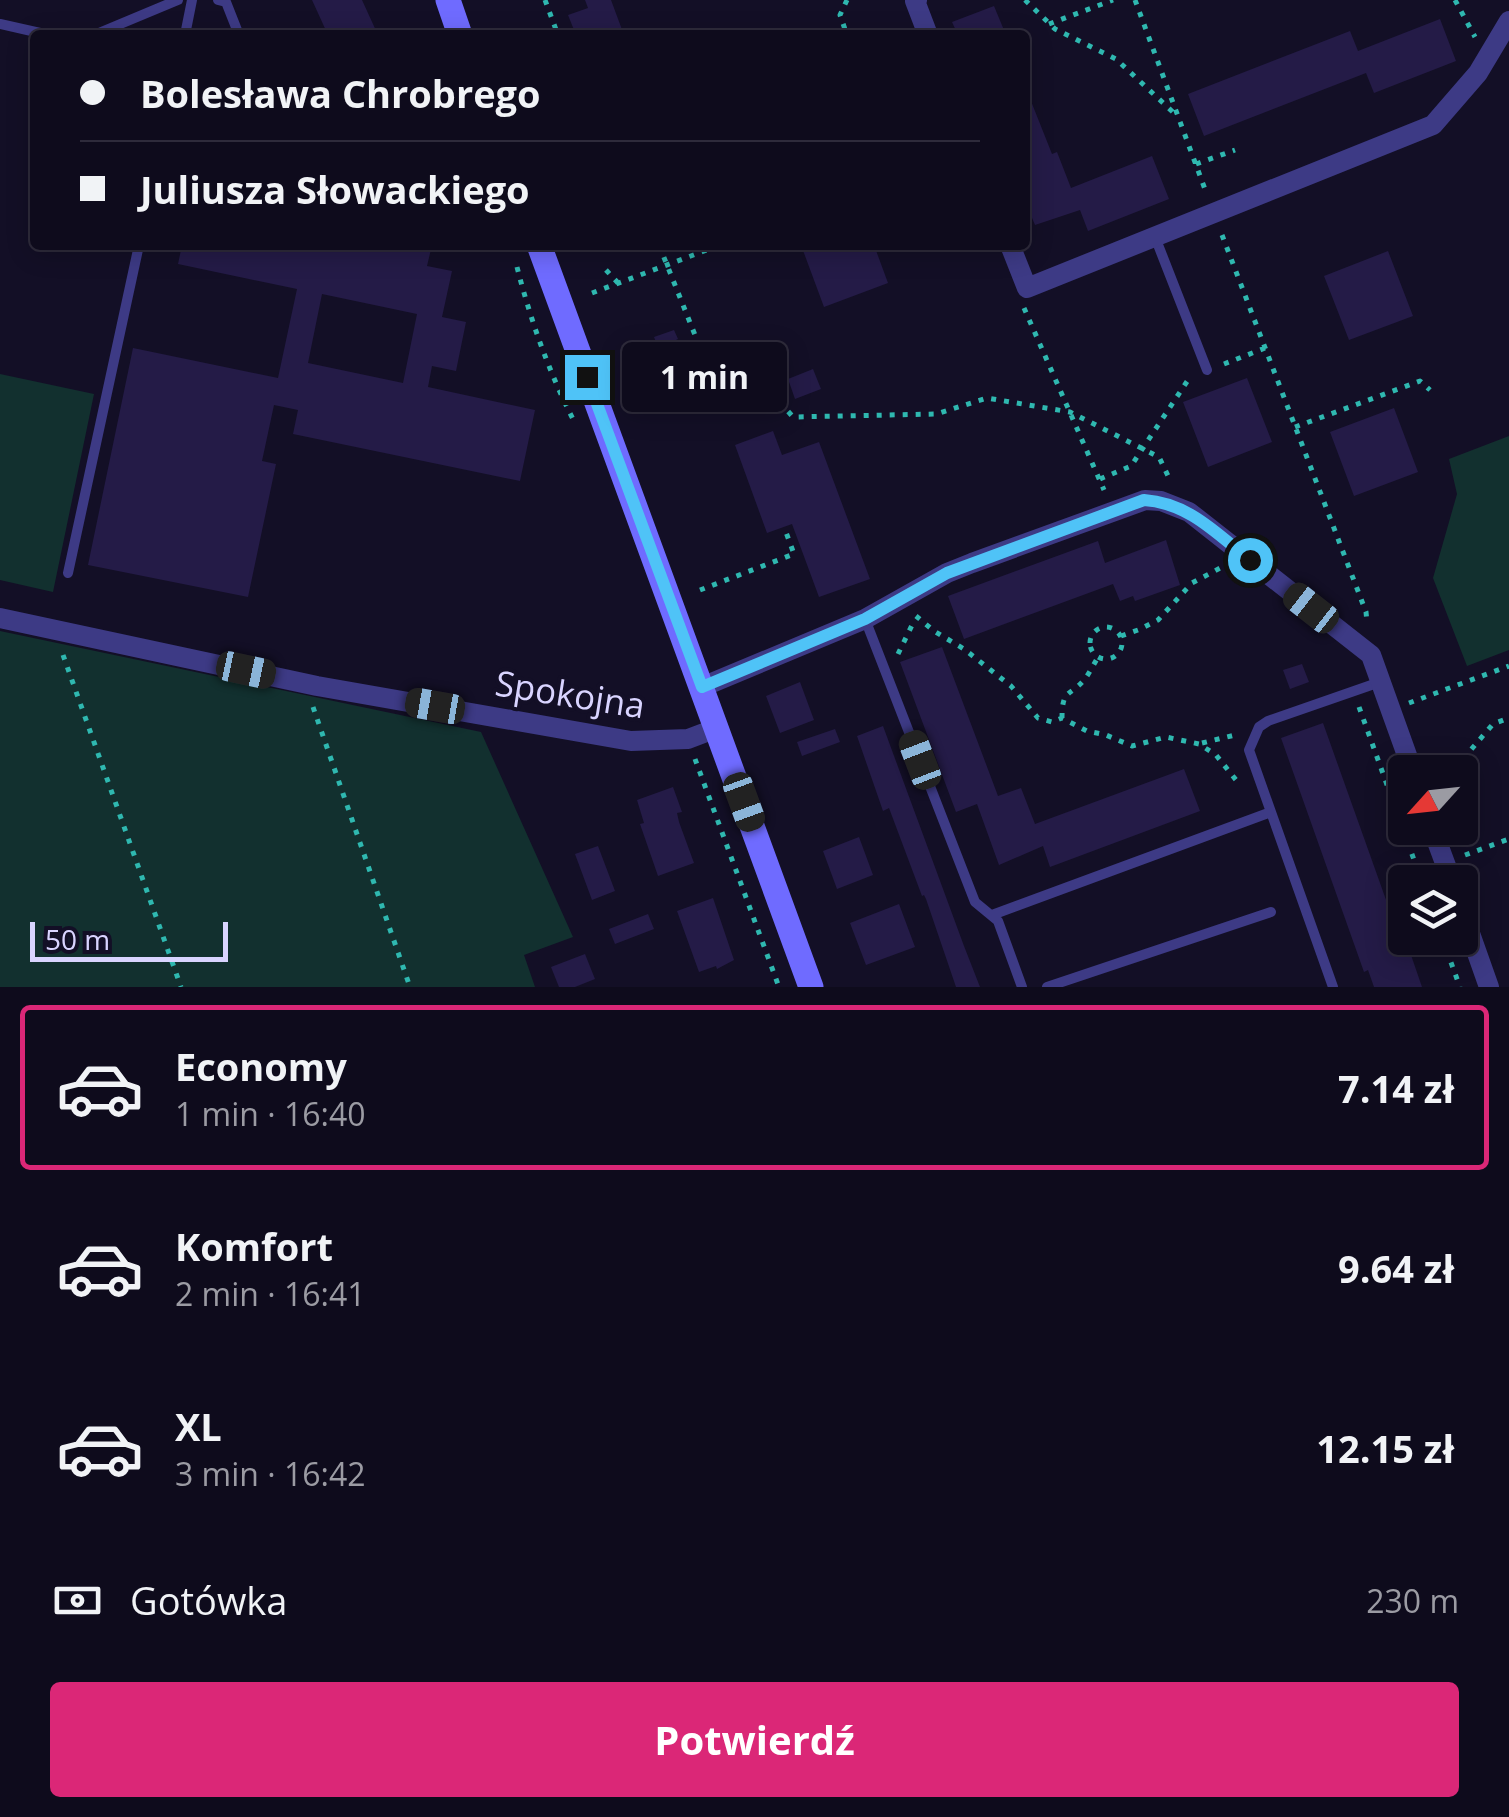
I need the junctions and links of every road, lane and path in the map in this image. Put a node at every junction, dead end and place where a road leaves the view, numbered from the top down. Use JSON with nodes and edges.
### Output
{"nodes":[{"id":1,"x":178,"y":0,"type":"edge"},
{"id":2,"x":192,"y":0,"type":"edge"},
{"id":3,"x":218,"y":0,"type":"edge"},
{"id":4,"x":448,"y":0,"type":"edge"},
{"id":5,"x":545,"y":0,"type":"edge"},
{"id":6,"x":846,"y":0,"type":"edge"},
{"id":7,"x":917,"y":0,"type":"edge"},
{"id":8,"x":1025,"y":0,"type":"edge"},
{"id":9,"x":1113,"y":0,"type":"edge"},
{"id":10,"x":1135,"y":0,"type":"edge"},
{"id":11,"x":1454,"y":0,"type":"edge"},
{"id":12,"x":1509,"y":21,"type":"edge"},
{"id":13,"x":0,"y":24,"type":"edge"},
{"id":14,"x":1049,"y":24,"type":"junction"},
{"id":15,"x":106,"y":30,"type":"edge"},
{"id":16,"x":186,"y":30,"type":"edge"},
{"id":17,"x":238,"y":30,"type":"edge"},
{"id":18,"x":458,"y":30,"type":"edge"},
{"id":19,"x":556,"y":30,"type":"edge"},
{"id":20,"x":845,"y":30,"type":"edge"},
{"id":21,"x":926,"y":30,"type":"edge"},
{"id":22,"x":30,"y":31,"type":"edge"},
{"id":23,"x":1478,"y":43,"type":"dead end"},
{"id":24,"x":1177,"y":116,"type":"junction"},
{"id":25,"x":1236,"y":150,"type":"dead end"},
{"id":26,"x":1195,"y":164,"type":"junction"},
{"id":27,"x":1214,"y":214,"type":"junction"},
{"id":28,"x":1156,"y":237,"type":"junction"},
{"id":29,"x":138,"y":250,"type":"edge"},
{"id":30,"x":541,"y":250,"type":"edge"},
{"id":31,"x":661,"y":250,"type":"edge"},
{"id":32,"x":707,"y":250,"type":"edge"},
{"id":33,"x":1012,"y":250,"type":"edge"},
{"id":34,"x":516,"y":261,"type":"dead end"},
{"id":35,"x":667,"y":265,"type":"junction"},
{"id":36,"x":606,"y":270,"type":"dead end"},
{"id":37,"x":618,"y":283,"type":"junction"},
{"id":38,"x":1027,"y":288,"type":"junction"},
{"id":39,"x":592,"y":293,"type":"dead end"},
{"id":40,"x":1265,"y":348,"type":"junction"},
{"id":41,"x":1207,"y":370,"type":"junction"},
{"id":42,"x":1430,"y":390,"type":"dead end"},
{"id":43,"x":771,"y":392,"type":"dead end"},
{"id":44,"x":724,"y":410,"type":"dead end"},
{"id":45,"x":1070,"y":412,"type":"junction"},
{"id":46,"x":1295,"y":426,"type":"junction"},
{"id":47,"x":580,"y":432,"type":"dead end"},
{"id":48,"x":1144,"y":449,"type":"junction"},
{"id":49,"x":1100,"y":479,"type":"junction"},
{"id":50,"x":1175,"y":488,"type":"dead end"},
{"id":51,"x":1114,"y":511,"type":"junction"},
{"id":52,"x":784,"y":527,"type":"dead end"},
{"id":53,"x":1234,"y":561,"type":"dead end"},
{"id":54,"x":68,"y":573,"type":"dead end"},
{"id":55,"x":700,"y":590,"type":"dead end"},
{"id":56,"x":898,"y":601,"type":"junction"},
{"id":57,"x":916,"y":616,"type":"junction"},
{"id":58,"x":0,"y":618,"type":"edge"},
{"id":59,"x":1367,"y":618,"type":"junction"},
{"id":60,"x":865,"y":619,"type":"junction"},
{"id":61,"x":1351,"y":619,"type":"dead end"},
{"id":62,"x":1120,"y":636,"type":"junction"},
{"id":63,"x":1371,"y":655,"type":"junction"},
{"id":64,"x":63,"y":656,"type":"dead end"},
{"id":65,"x":1098,"y":658,"type":"junction"},
{"id":66,"x":893,"y":666,"type":"dead end"},
{"id":67,"x":1509,"y":666,"type":"edge"},
{"id":68,"x":1381,"y":681,"type":"junction"},
{"id":69,"x":702,"y":687,"type":"junction"},
{"id":70,"x":1353,"y":690,"type":"junction"},
{"id":71,"x":312,"y":709,"type":"dead end"},
{"id":72,"x":1390,"y":710,"type":"junction"},
{"id":73,"x":1062,"y":718,"type":"junction"},
{"id":74,"x":1509,"y":718,"type":"edge"},
{"id":75,"x":717,"y":728,"type":"junction"},
{"id":76,"x":1199,"y":744,"type":"junction"},
{"id":77,"x":691,"y":750,"type":"dead end"},
{"id":78,"x":1249,"y":750,"type":"junction"},
{"id":79,"x":1407,"y":755,"type":"edge"},
{"id":80,"x":1466,"y":755,"type":"edge"},
{"id":81,"x":1242,"y":786,"type":"dead end"},
{"id":82,"x":1272,"y":812,"type":"junction"},
{"id":83,"x":1509,"y":838,"type":"edge"},
{"id":84,"x":1416,"y":865,"type":"edge"},
{"id":85,"x":1461,"y":865,"type":"edge"},
{"id":86,"x":1271,"y":912,"type":"dead end"},
{"id":87,"x":992,"y":915,"type":"junction"},
{"id":88,"x":1448,"y":955,"type":"edge"},
{"id":89,"x":1478,"y":955,"type":"edge"},
{"id":90,"x":181,"y":987,"type":"edge"},
{"id":91,"x":410,"y":987,"type":"edge"},
{"id":92,"x":779,"y":987,"type":"edge"},
{"id":93,"x":811,"y":987,"type":"edge"},
{"id":94,"x":1022,"y":987,"type":"edge"},
{"id":95,"x":1047,"y":987,"type":"edge"},
{"id":96,"x":1333,"y":987,"type":"edge"},
{"id":97,"x":1460,"y":987,"type":"edge"},
{"id":98,"x":1489,"y":987,"type":"edge"}],
"edges":[{"from":1,"to":15,"type":"lane"},
{"from":2,"to":16,"type":"lane"},
{"from":3,"to":17,"type":"lane"},
{"from":4,"to":18,"type":"street"},
{"from":5,"to":19,"type":"path"},
{"from":6,"to":20,"type":"path"},
{"from":7,"to":21,"type":"street"},
{"from":8,"to":14,"type":"path"},
{"from":9,"to":14,"type":"path"},
{"from":10,"to":24,"type":"path"},
{"from":11,"to":23,"type":"path"},
{"from":12,"to":27,"type":"street"},
{"from":13,"to":22,"type":"lane"},
{"from":14,"to":24,"type":"path"},
{"from":24,"to":26,"type":"path"},
{"from":25,"to":26,"type":"path"},
{"from":26,"to":27,"type":"path"},
{"from":27,"to":28,"type":"street"},
{"from":27,"to":40,"type":"path"},
{"from":28,"to":38,"type":"street"},
{"from":28,"to":41,"type":"lane"},
{"from":29,"to":54,"type":"lane"},
{"from":30,"to":69,"type":"street"},
{"from":31,"to":35,"type":"path"},
{"from":32,"to":35,"type":"path"},
{"from":33,"to":38,"type":"street"},
{"from":34,"to":47,"type":"path"},
{"from":35,"to":37,"type":"path"},
{"from":35,"to":44,"type":"path"},
{"from":36,"to":37,"type":"path"},
{"from":37,"to":39,"type":"path"},
{"from":38,"to":45,"type":"path"},
{"from":40,"to":41,"type":"path"},
{"from":40,"to":46,"type":"path"},
{"from":41,"to":48,"type":"path"},
{"from":42,"to":46,"type":"path"},
{"from":43,"to":45,"type":"path"},
{"from":45,"to":48,"type":"path"},
{"from":45,"to":49,"type":"path"},
{"from":46,"to":59,"type":"path"},
{"from":48,"to":49,"type":"path"},
{"from":48,"to":50,"type":"path"},
{"from":49,"to":51,"type":"path"},
{"from":51,"to":56,"type":"street"},
{"from":51,"to":63,"type":"street"},
{"from":52,"to":55,"type":"path"},
{"from":53,"to":62,"type":"path"},
{"from":56,"to":57,"type":"path"},
{"from":56,"to":60,"type":"street"},
{"from":57,"to":66,"type":"path"},
{"from":57,"to":73,"type":"path"},
{"from":58,"to":75,"type":"street","name":"Spokojna"},
{"from":59,"to":61,"type":"path"},
{"from":59,"to":63,"type":"path"},
{"from":60,"to":69,"type":"street"},
{"from":60,"to":87,"type":"lane"},
{"from":62,"to":65,"type":"path"},
{"from":62,"to":65,"type":"path"},
{"from":63,"to":68,"type":"street"},
{"from":64,"to":90,"type":"path"},
{"from":65,"to":73,"type":"path"},
{"from":67,"to":72,"type":"path"},
{"from":68,"to":70,"type":"lane"},
{"from":68,"to":72,"type":"street"},
{"from":69,"to":75,"type":"street"},
{"from":70,"to":78,"type":"lane"},
{"from":70,"to":84,"type":"path"},
{"from":71,"to":91,"type":"path"},
{"from":72,"to":79,"type":"street"},
{"from":73,"to":76,"type":"path"},
{"from":74,"to":80,"type":"path"},
{"from":75,"to":93,"type":"street"},
{"from":76,"to":78,"type":"path"},
{"from":76,"to":81,"type":"path"},
{"from":77,"to":92,"type":"path"},
{"from":78,"to":82,"type":"lane"},
{"from":82,"to":87,"type":"lane"},
{"from":82,"to":96,"type":"lane"},
{"from":83,"to":85,"type":"path"},
{"from":86,"to":95,"type":"lane"},
{"from":87,"to":94,"type":"lane"},
{"from":88,"to":97,"type":"path"},
{"from":89,"to":98,"type":"street"}]}
